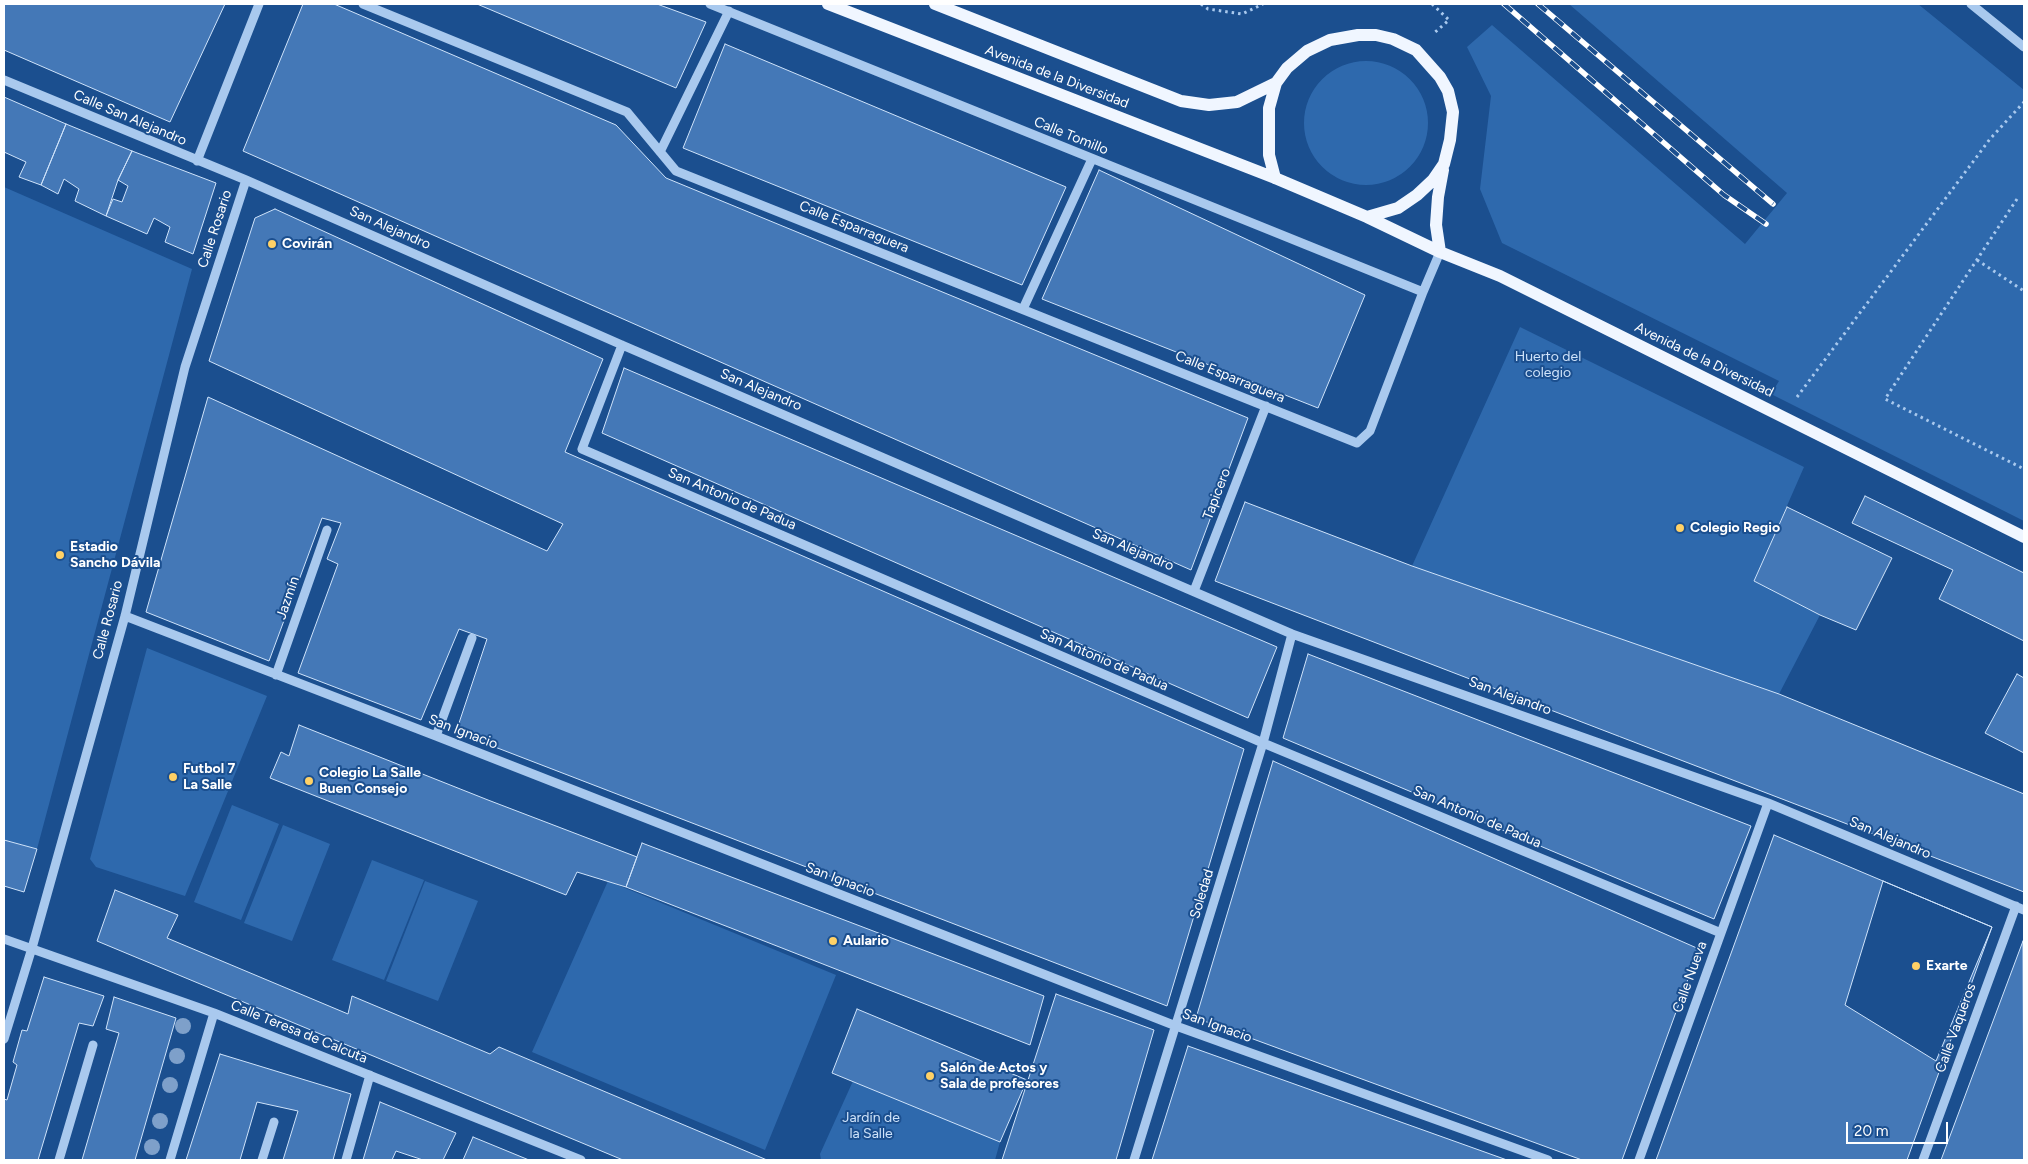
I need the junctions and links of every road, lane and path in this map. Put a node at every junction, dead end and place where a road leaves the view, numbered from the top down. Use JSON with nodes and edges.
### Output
{"nodes":[{"id":1,"x":259,"y":4,"type":"edge"},
{"id":2,"x":364,"y":4,"type":"edge"},
{"id":3,"x":710,"y":4,"type":"edge"},
{"id":4,"x":828,"y":4,"type":"edge"},
{"id":5,"x":935,"y":4,"type":"edge"},
{"id":6,"x":1201,"y":4,"type":"edge"},
{"id":7,"x":1263,"y":4,"type":"edge"},
{"id":8,"x":1432,"y":4,"type":"edge"},
{"id":9,"x":1970,"y":4,"type":"edge"},
{"id":10,"x":729,"y":11,"type":"junction"},
{"id":11,"x":2024,"y":47,"type":"edge"},
{"id":12,"x":1416,"y":50,"type":"junction"},
{"id":13,"x":4,"y":80,"type":"edge"},
{"id":14,"x":1276,"y":83,"type":"junction"},
{"id":15,"x":2024,"y":102,"type":"edge"},
{"id":16,"x":660,"y":152,"type":"junction"},
{"id":17,"x":1092,"y":159,"type":"junction"},
{"id":18,"x":197,"y":161,"type":"junction"},
{"id":19,"x":1444,"y":164,"type":"junction"},
{"id":20,"x":1275,"y":178,"type":"junction"},
{"id":21,"x":246,"y":180,"type":"junction"},
{"id":22,"x":2017,"y":199,"type":"dead end"},
{"id":23,"x":1367,"y":217,"type":"junction"},
{"id":24,"x":1440,"y":252,"type":"junction"},
{"id":25,"x":1977,"y":260,"type":"junction"},
{"id":26,"x":2024,"y":291,"type":"edge"},
{"id":27,"x":1423,"y":292,"type":"junction"},
{"id":28,"x":1023,"y":309,"type":"junction"},
{"id":29,"x":622,"y":345,"type":"junction"},
{"id":30,"x":1266,"y":406,"type":"junction"},
{"id":31,"x":1784,"y":416,"type":"junction"},
{"id":32,"x":2024,"y":469,"type":"edge"},
{"id":33,"x":327,"y":530,"type":"dead end"},
{"id":34,"x":2024,"y":537,"type":"edge"},
{"id":35,"x":1194,"y":591,"type":"junction"},
{"id":36,"x":125,"y":616,"type":"junction"},
{"id":37,"x":1292,"y":634,"type":"junction"},
{"id":38,"x":472,"y":638,"type":"dead end"},
{"id":39,"x":276,"y":675,"type":"junction"},
{"id":40,"x":436,"y":736,"type":"junction"},
{"id":41,"x":1263,"y":743,"type":"junction"},
{"id":42,"x":1768,"y":803,"type":"junction"},
{"id":43,"x":2020,"y":908,"type":"edge"},
{"id":44,"x":1720,"y":933,"type":"junction"},
{"id":45,"x":4,"y":939,"type":"edge"},
{"id":46,"x":32,"y":948,"type":"junction"},
{"id":47,"x":214,"y":1013,"type":"junction"},
{"id":48,"x":1176,"y":1026,"type":"junction"},
{"id":49,"x":4,"y":1039,"type":"edge"},
{"id":50,"x":93,"y":1045,"type":"dead end"},
{"id":51,"x":370,"y":1075,"type":"junction"},
{"id":52,"x":274,"y":1122,"type":"dead end"},
{"id":53,"x":59,"y":1160,"type":"edge"},
{"id":54,"x":170,"y":1160,"type":"edge"},
{"id":55,"x":262,"y":1160,"type":"edge"},
{"id":56,"x":346,"y":1160,"type":"edge"},
{"id":57,"x":581,"y":1160,"type":"edge"},
{"id":58,"x":1134,"y":1160,"type":"edge"},
{"id":59,"x":1548,"y":1160,"type":"edge"},
{"id":60,"x":1639,"y":1160,"type":"edge"},
{"id":61,"x":1923,"y":1160,"type":"edge"}],
"edges":[{"from":1,"to":18,"type":"street"},
{"from":2,"to":16,"type":"street","name":"Calle Esparraguera"},
{"from":3,"to":10,"type":"street","name":"Calle Tomillo"},
{"from":4,"to":20,"type":"main road","name":"Avenida de la Diversidad"},
{"from":5,"to":14,"type":"main road","name":"Avenida de la Diversidad"},
{"from":6,"to":7,"type":"path"},
{"from":8,"to":12,"type":"path"},
{"from":9,"to":11,"type":"street"},
{"from":10,"to":16,"type":"street"},
{"from":10,"to":17,"type":"street","name":"Calle Tomillo"},
{"from":12,"to":14,"type":"main road","name":"Avenida de la Diversidad"},
{"from":12,"to":19,"type":"main road","name":"Avenida de la Diversidad"},
{"from":13,"to":18,"type":"street","name":"Calle San Alejandro"},
{"from":14,"to":20,"type":"main road","name":"Avenida de la Diversidad"},
{"from":15,"to":31,"type":"path"},
{"from":16,"to":28,"type":"street","name":"Calle Esparraguera"},
{"from":17,"to":27,"type":"street","name":"Calle Tomillo"},
{"from":17,"to":28,"type":"street"},
{"from":18,"to":21,"type":"street","name":"Calle San Alejandro"},
{"from":19,"to":23,"type":"main road","name":"Avenida de la Diversidad"},
{"from":19,"to":24,"type":"main road"},
{"from":20,"to":23,"type":"main road","name":"Avenida de la Diversidad"},
{"from":21,"to":29,"type":"street","name":"San Alejandro"},
{"from":21,"to":36,"type":"street","name":"Calle Rosario"},
{"from":22,"to":25,"type":"path"},
{"from":23,"to":24,"type":"main road","name":"Avenida de la Diversidad"},
{"from":24,"to":27,"type":"street"},
{"from":24,"to":31,"type":"main road","name":"Avenida de la Diversidad"},
{"from":25,"to":26,"type":"path"},
{"from":25,"to":32,"type":"path"},
{"from":27,"to":30,"type":"street","name":"Calle Esparraguera"},
{"from":28,"to":30,"type":"street","name":"Calle Esparraguera"},
{"from":29,"to":35,"type":"street","name":"San Alejandro"},
{"from":29,"to":41,"type":"street","name":"San Antonio de Padua"},
{"from":30,"to":35,"type":"street","name":"Tapicero"},
{"from":31,"to":34,"type":"main road","name":"Avenida de la Diversidad"},
{"from":33,"to":39,"type":"street","name":"Jazmín"},
{"from":35,"to":37,"type":"street","name":"San Alejandro"},
{"from":36,"to":39,"type":"street","name":"San Ignacio"},
{"from":36,"to":46,"type":"street","name":"Calle Rosario"},
{"from":37,"to":41,"type":"street","name":"Soledad"},
{"from":37,"to":42,"type":"street","name":"San Alejandro"},
{"from":38,"to":40,"type":"street"},
{"from":39,"to":40,"type":"street","name":"San Ignacio"},
{"from":40,"to":48,"type":"street","name":"San Ignacio"},
{"from":41,"to":44,"type":"street","name":"San Antonio de Padua"},
{"from":41,"to":48,"type":"street","name":"Soledad"},
{"from":42,"to":43,"type":"street","name":"San Alejandro"},
{"from":42,"to":44,"type":"street","name":"Calle Nueva"},
{"from":43,"to":61,"type":"street","name":"Calle Vaqueros"},
{"from":44,"to":60,"type":"street","name":"Calle Nueva"},
{"from":45,"to":46,"type":"street","name":"Calle Teresa de Calcuta"},
{"from":46,"to":47,"type":"street","name":"Calle Teresa de Calcuta"},
{"from":46,"to":49,"type":"street","name":"Calle Rosario"},
{"from":47,"to":51,"type":"street","name":"Calle Teresa de Calcuta"},
{"from":47,"to":54,"type":"street"},
{"from":48,"to":58,"type":"street","name":"Soledad"},
{"from":48,"to":59,"type":"street","name":"San Ignacio"},
{"from":50,"to":53,"type":"street"},
{"from":51,"to":56,"type":"street"},
{"from":51,"to":57,"type":"street","name":"Calle Teresa de Calcuta"},
{"from":52,"to":55,"type":"street"}]}
